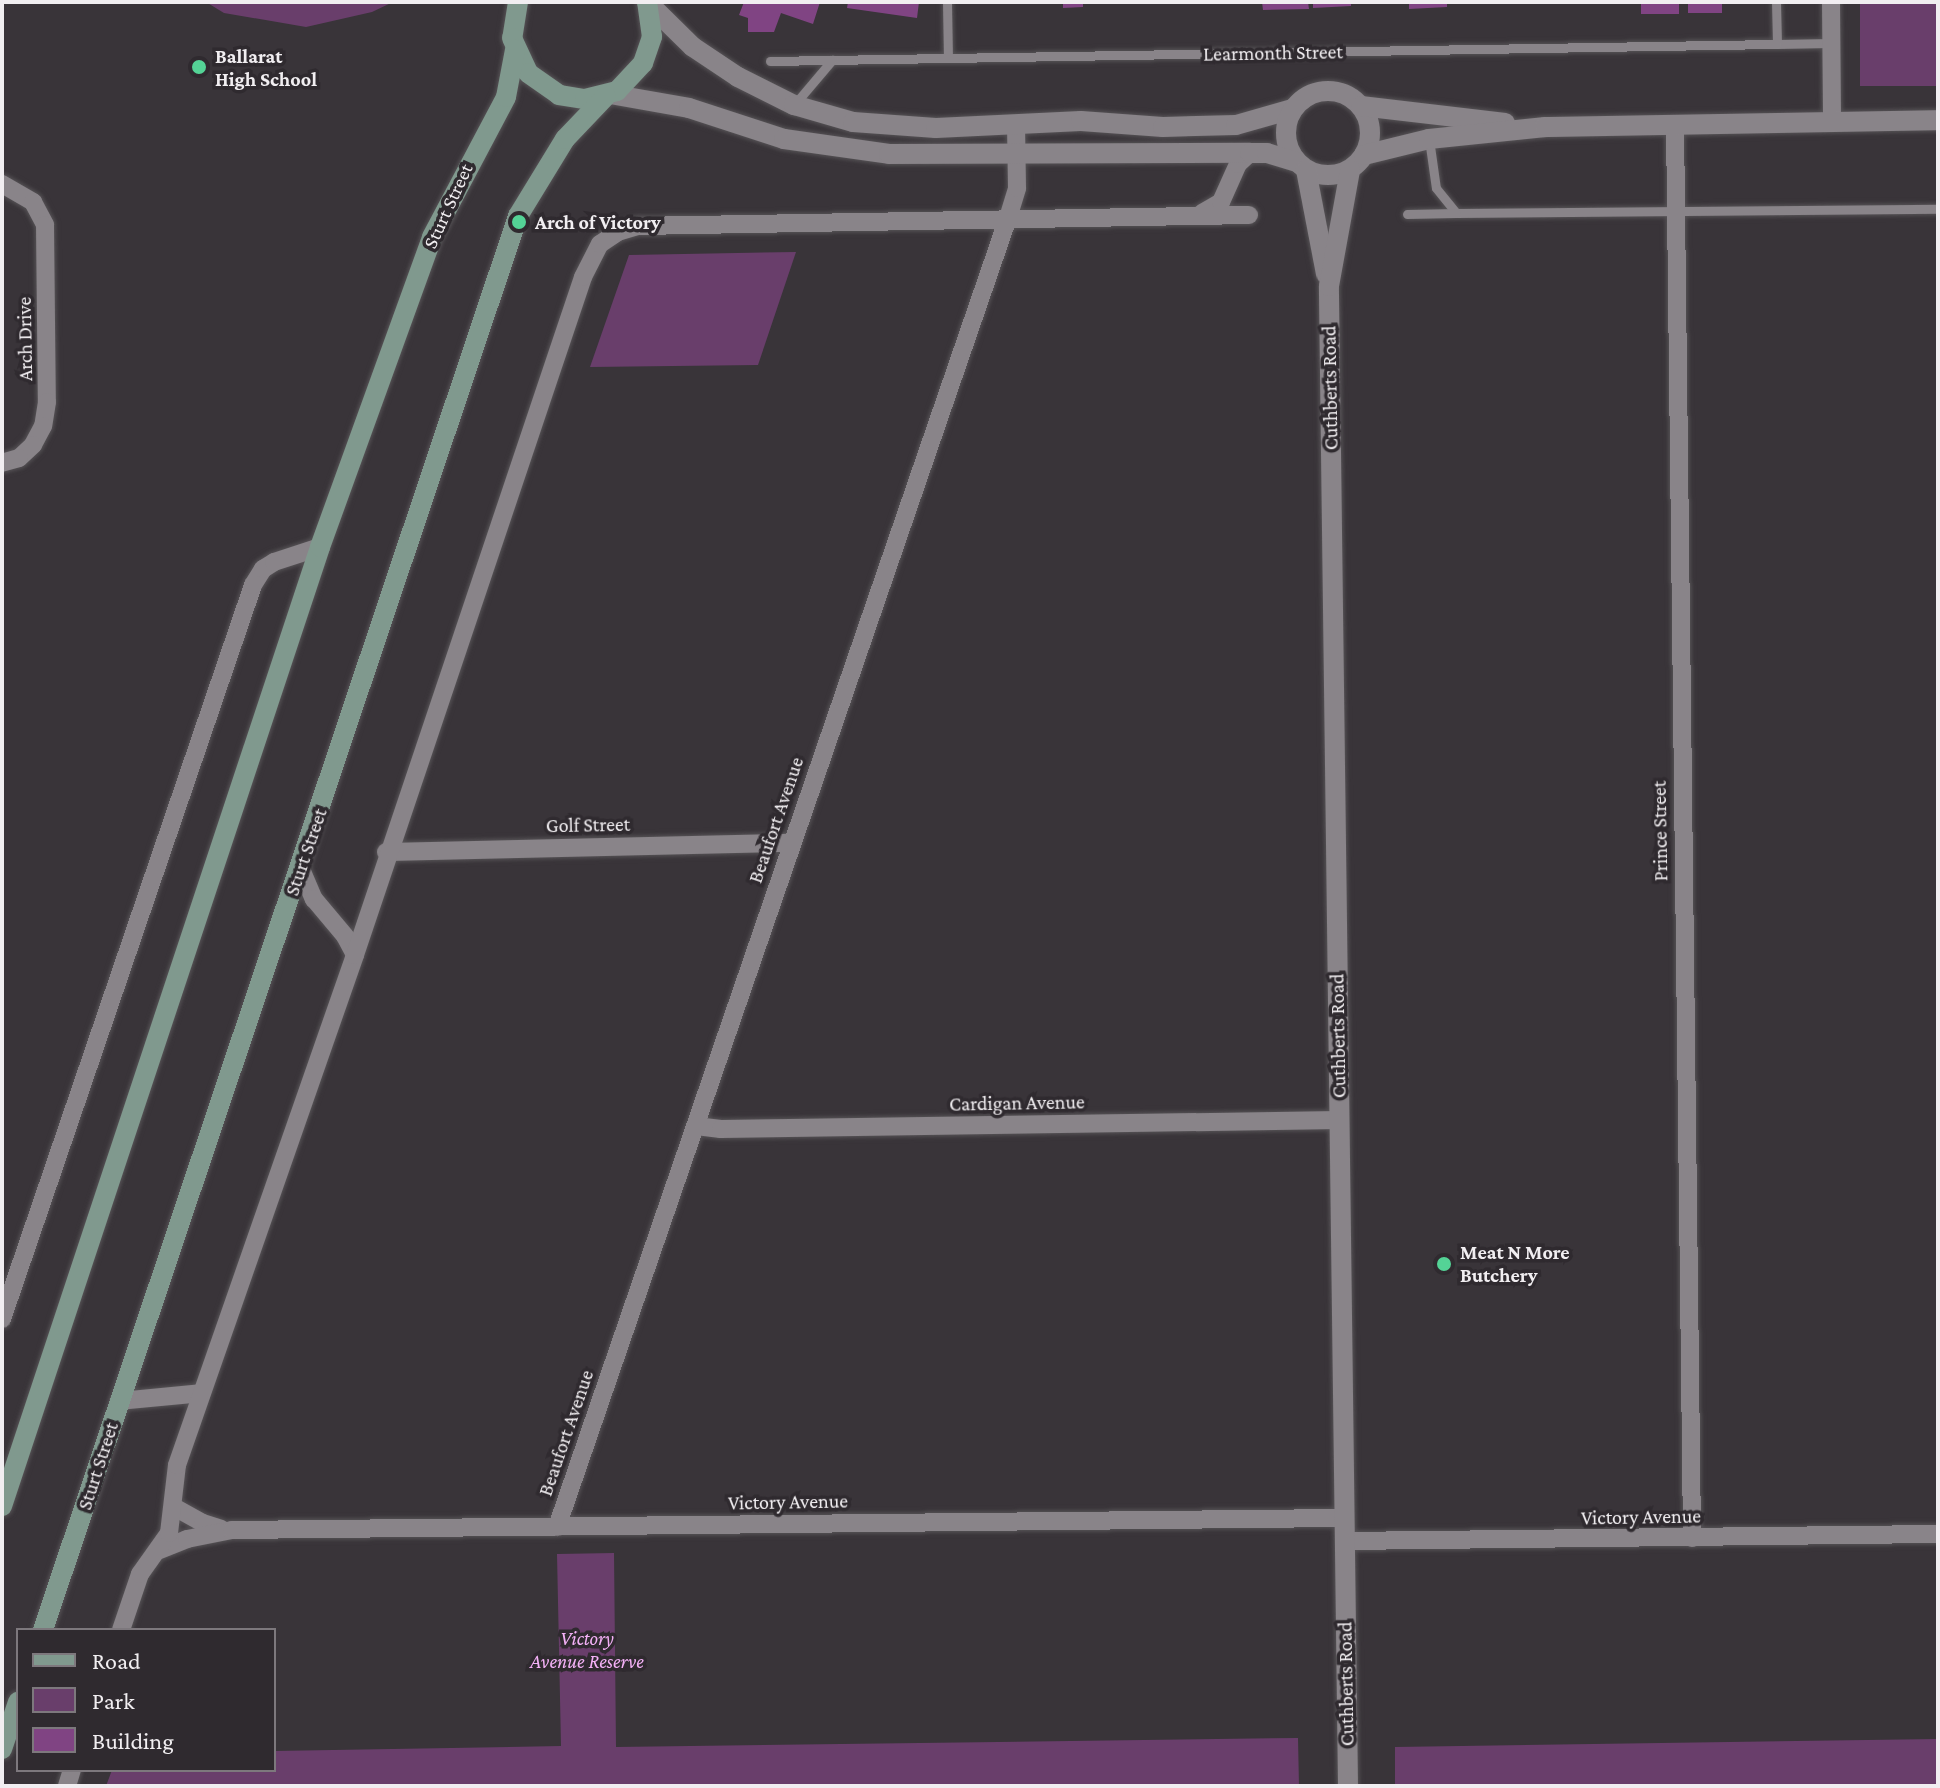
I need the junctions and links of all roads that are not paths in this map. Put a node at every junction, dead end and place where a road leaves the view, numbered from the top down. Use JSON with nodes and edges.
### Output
{"nodes":[{"id":1,"x":518,"y":2,"type":"edge"},
{"id":2,"x":647,"y":2,"type":"edge"},
{"id":3,"x":670,"y":2,"type":"edge"},
{"id":4,"x":947,"y":2,"type":"edge"},
{"id":5,"x":1776,"y":2,"type":"edge"},
{"id":6,"x":1831,"y":2,"type":"edge"},
{"id":7,"x":681,"y":36,"type":"junction"},
{"id":8,"x":1831,"y":43,"type":"junction"},
{"id":9,"x":1777,"y":44,"type":"junction"},
{"id":10,"x":515,"y":50,"type":"junction"},
{"id":11,"x":948,"y":57,"type":"junction"},
{"id":12,"x":832,"y":60,"type":"junction"},
{"id":13,"x":770,"y":61,"type":"dead end"},
{"id":14,"x":608,"y":95,"type":"junction"},
{"id":15,"x":794,"y":105,"type":"junction"},
{"id":16,"x":1361,"y":106,"type":"junction"},
{"id":17,"x":1292,"y":109,"type":"junction"},
{"id":18,"x":1938,"y":120,"type":"edge"},
{"id":19,"x":1832,"y":122,"type":"junction"},
{"id":20,"x":1016,"y":124,"type":"junction"},
{"id":21,"x":1675,"y":124,"type":"junction"},
{"id":22,"x":1545,"y":127,"type":"junction"},
{"id":23,"x":1429,"y":139,"type":"junction"},
{"id":24,"x":1250,"y":153,"type":"junction"},
{"id":25,"x":1017,"y":155,"type":"junction"},
{"id":26,"x":1357,"y":162,"type":"junction"},
{"id":27,"x":1301,"y":166,"type":"junction"},
{"id":28,"x":2,"y":184,"type":"edge"},
{"id":29,"x":1938,"y":209,"type":"edge"},
{"id":30,"x":1674,"y":211,"type":"junction"},
{"id":31,"x":1456,"y":213,"type":"junction"},
{"id":32,"x":1407,"y":214,"type":"dead end"},
{"id":33,"x":1249,"y":215,"type":"dead end"},
{"id":34,"x":1187,"y":216,"type":"junction"},
{"id":35,"x":1008,"y":218,"type":"junction"},
{"id":36,"x":1329,"y":286,"type":"junction"},
{"id":37,"x":2,"y":463,"type":"edge"},
{"id":38,"x":320,"y":547,"type":"junction"},
{"id":39,"x":792,"y":843,"type":"junction"},
{"id":40,"x":386,"y":852,"type":"junction"},
{"id":41,"x":301,"y":869,"type":"junction"},
{"id":42,"x":355,"y":955,"type":"junction"},
{"id":43,"x":1339,"y":1120,"type":"junction"},
{"id":44,"x":696,"y":1126,"type":"junction"},
{"id":45,"x":2,"y":1319,"type":"edge"},
{"id":46,"x":202,"y":1393,"type":"junction"},
{"id":47,"x":119,"y":1401,"type":"junction"},
{"id":48,"x":2,"y":1506,"type":"edge"},
{"id":49,"x":174,"y":1507,"type":"junction"},
{"id":50,"x":1344,"y":1518,"type":"junction"},
{"id":51,"x":557,"y":1527,"type":"junction"},
{"id":52,"x":232,"y":1530,"type":"junction"},
{"id":53,"x":1938,"y":1534,"type":"edge"},
{"id":54,"x":1692,"y":1538,"type":"junction"},
{"id":55,"x":1345,"y":1541,"type":"junction"},
{"id":56,"x":160,"y":1550,"type":"junction"},
{"id":57,"x":44,"y":1628,"type":"edge"},
{"id":58,"x":122,"y":1628,"type":"edge"},
{"id":59,"x":16,"y":1708,"type":"edge"},
{"id":60,"x":2,"y":1749,"type":"edge"},
{"id":61,"x":1348,"y":1786,"type":"edge"}],
"edges":[{"from":1,"to":10,"type":"main road","name":"Sturt Street"},
{"from":2,"to":7,"type":"street"},
{"from":2,"to":14,"type":"main road","name":"Sturt Street"},
{"from":3,"to":7,"type":"street"},
{"from":4,"to":11,"type":"lane"},
{"from":5,"to":9,"type":"lane"},
{"from":6,"to":8,"type":"street"},
{"from":7,"to":15,"type":"street"},
{"from":8,"to":9,"type":"lane","name":"Learmonth Street"},
{"from":8,"to":19,"type":"street"},
{"from":9,"to":11,"type":"lane","name":"Learmonth Street"},
{"from":10,"to":14,"type":"main road"},
{"from":10,"to":38,"type":"main road","name":"Sturt Street"},
{"from":11,"to":12,"type":"lane","name":"Learmonth Street"},
{"from":12,"to":13,"type":"lane","name":"Learmonth Street"},
{"from":12,"to":15,"type":"lane"},
{"from":14,"to":25,"type":"street"},
{"from":14,"to":41,"type":"main road","name":"Sturt Street"},
{"from":15,"to":20,"type":"street"},
{"from":16,"to":17,"type":"street"},
{"from":16,"to":22,"type":"street"},
{"from":16,"to":26,"type":"street"},
{"from":17,"to":20,"type":"street"},
{"from":17,"to":27,"type":"street"},
{"from":18,"to":19,"type":"street"},
{"from":19,"to":21,"type":"street"},
{"from":20,"to":25,"type":"street","name":"Beaufort Avenue"},
{"from":21,"to":22,"type":"street"},
{"from":21,"to":30,"type":"street","name":"Prince Street"},
{"from":22,"to":23,"type":"street"},
{"from":23,"to":26,"type":"street"},
{"from":23,"to":31,"type":"lane"},
{"from":24,"to":25,"type":"street"},
{"from":24,"to":27,"type":"street"},
{"from":24,"to":34,"type":"street"},
{"from":25,"to":35,"type":"street","name":"Beaufort Avenue"},
{"from":26,"to":27,"type":"street"},
{"from":26,"to":36,"type":"street","name":"Cuthberts Road"},
{"from":27,"to":36,"type":"street","name":"Cuthberts Road"},
{"from":28,"to":37,"type":"street","name":"Arch Drive"},
{"from":29,"to":30,"type":"lane"},
{"from":30,"to":31,"type":"lane"},
{"from":30,"to":54,"type":"street","name":"Prince Street"},
{"from":31,"to":32,"type":"lane"},
{"from":33,"to":34,"type":"street"},
{"from":34,"to":35,"type":"street"},
{"from":35,"to":39,"type":"street","name":"Beaufort Avenue"},
{"from":35,"to":40,"type":"street"},
{"from":36,"to":43,"type":"street","name":"Cuthberts Road"},
{"from":38,"to":45,"type":"street"},
{"from":38,"to":48,"type":"main road","name":"Sturt Street"},
{"from":39,"to":40,"type":"street","name":"Golf Street"},
{"from":39,"to":44,"type":"street","name":"Beaufort Avenue"},
{"from":40,"to":42,"type":"street"},
{"from":41,"to":42,"type":"street"},
{"from":41,"to":47,"type":"main road","name":"Sturt Street"},
{"from":42,"to":46,"type":"street"},
{"from":43,"to":44,"type":"street","name":"Cardigan Avenue"},
{"from":43,"to":50,"type":"street","name":"Cuthberts Road"},
{"from":44,"to":51,"type":"street","name":"Beaufort Avenue"},
{"from":46,"to":47,"type":"street"},
{"from":46,"to":49,"type":"street"},
{"from":47,"to":57,"type":"main road","name":"Sturt Street"},
{"from":49,"to":52,"type":"street","name":"Victory Avenue"},
{"from":49,"to":56,"type":"street"},
{"from":50,"to":51,"type":"street","name":"Victory Avenue"},
{"from":50,"to":55,"type":"street","name":"Cuthberts Road"},
{"from":51,"to":52,"type":"street","name":"Victory Avenue"},
{"from":52,"to":56,"type":"street","name":"Victory Avenue"},
{"from":53,"to":54,"type":"street","name":"Victory Avenue"},
{"from":54,"to":55,"type":"street","name":"Victory Avenue"},
{"from":55,"to":61,"type":"street","name":"Cuthberts Road"},
{"from":56,"to":58,"type":"street"},
{"from":59,"to":60,"type":"main road"}]}
